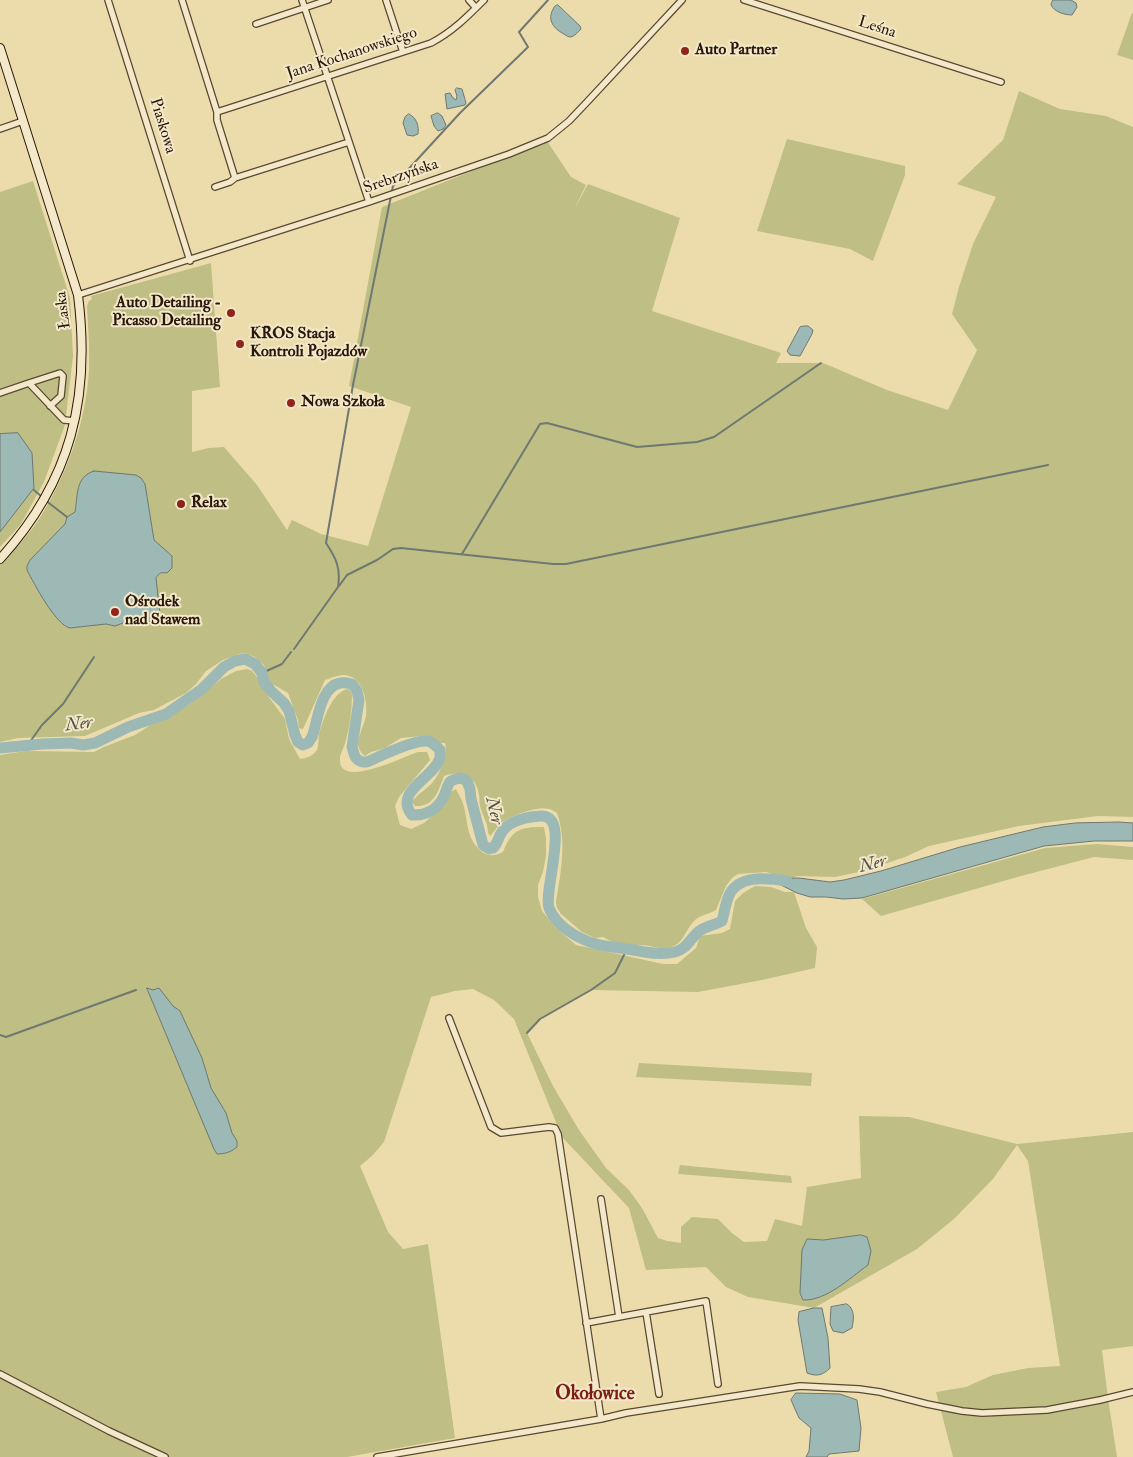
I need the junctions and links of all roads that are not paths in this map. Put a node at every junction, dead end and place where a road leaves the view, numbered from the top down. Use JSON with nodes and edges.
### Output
{"nodes":[{"id":1,"x":108,"y":0,"type":"edge"},
{"id":2,"x":182,"y":0,"type":"edge"},
{"id":3,"x":302,"y":0,"type":"edge"},
{"id":4,"x":328,"y":0,"type":"edge"},
{"id":5,"x":386,"y":0,"type":"edge"},
{"id":6,"x":469,"y":0,"type":"edge"},
{"id":7,"x":484,"y":0,"type":"edge"},
{"id":8,"x":682,"y":0,"type":"edge"},
{"id":9,"x":744,"y":0,"type":"edge"},
{"id":10,"x":304,"y":8,"type":"junction"},
{"id":11,"x":476,"y":8,"type":"junction"},
{"id":12,"x":256,"y":24,"type":"dead end"},
{"id":13,"x":0,"y":48,"type":"edge"},
{"id":14,"x":403,"y":52,"type":"junction"},
{"id":15,"x":327,"y":77,"type":"junction"},
{"id":16,"x":1001,"y":82,"type":"dead end"},
{"id":17,"x":217,"y":112,"type":"junction"},
{"id":18,"x":23,"y":121,"type":"junction"},
{"id":19,"x":0,"y":129,"type":"edge"},
{"id":20,"x":349,"y":142,"type":"junction"},
{"id":21,"x":235,"y":178,"type":"junction"},
{"id":22,"x":216,"y":187,"type":"dead end"},
{"id":23,"x":369,"y":202,"type":"junction"},
{"id":24,"x":190,"y":260,"type":"junction"},
{"id":25,"x":78,"y":295,"type":"junction"},
{"id":26,"x":29,"y":383,"type":"junction"},
{"id":27,"x":0,"y":393,"type":"edge"},
{"id":28,"x":50,"y":406,"type":"junction"},
{"id":29,"x":72,"y":420,"type":"junction"},
{"id":30,"x":0,"y":559,"type":"edge"},
{"id":31,"x":449,"y":1018,"type":"dead end"},
{"id":32,"x":601,"y":1198,"type":"dead end"},
{"id":33,"x":646,"y":1312,"type":"junction"},
{"id":34,"x":619,"y":1317,"type":"junction"},
{"id":35,"x":586,"y":1322,"type":"junction"},
{"id":36,"x":0,"y":1374,"type":"edge"},
{"id":37,"x":718,"y":1384,"type":"dead end"},
{"id":38,"x":1133,"y":1392,"type":"edge"},
{"id":39,"x":659,"y":1394,"type":"dead end"},
{"id":40,"x":601,"y":1419,"type":"junction"},
{"id":41,"x":165,"y":1457,"type":"edge"},
{"id":42,"x":377,"y":1457,"type":"edge"}],
"edges":[{"from":1,"to":24,"type":"street","name":"Piaskowa"},
{"from":2,"to":17,"type":"street"},
{"from":3,"to":10,"type":"street"},
{"from":4,"to":10,"type":"street"},
{"from":5,"to":14,"type":"street"},
{"from":6,"to":11,"type":"street"},
{"from":7,"to":11,"type":"street","name":"Jana Kochanowskiego"},
{"from":8,"to":23,"type":"street","name":"Srebrzyńska"},
{"from":9,"to":16,"type":"street","name":"Leśna"},
{"from":10,"to":12,"type":"street"},
{"from":10,"to":15,"type":"street"},
{"from":11,"to":14,"type":"street","name":"Jana Kochanowskiego"},
{"from":13,"to":18,"type":"main road","name":"Łaska"},
{"from":14,"to":15,"type":"street","name":"Jana Kochanowskiego"},
{"from":15,"to":17,"type":"street","name":"Jana Kochanowskiego"},
{"from":15,"to":20,"type":"street"},
{"from":17,"to":21,"type":"street"},
{"from":18,"to":19,"type":"street"},
{"from":18,"to":25,"type":"main road","name":"Łaska"},
{"from":20,"to":21,"type":"street"},
{"from":20,"to":23,"type":"street"},
{"from":21,"to":22,"type":"street"},
{"from":23,"to":24,"type":"street","name":"Srebrzyńska"},
{"from":24,"to":25,"type":"street","name":"Srebrzyńska"},
{"from":25,"to":29,"type":"main road","name":"Łaska"},
{"from":26,"to":27,"type":"street"},
{"from":26,"to":28,"type":"street"},
{"from":26,"to":28,"type":"street"},
{"from":28,"to":29,"type":"street"},
{"from":29,"to":30,"type":"main road","name":"Łaska"},
{"from":31,"to":35,"type":"street"},
{"from":32,"to":34,"type":"street"},
{"from":33,"to":34,"type":"street"},
{"from":33,"to":37,"type":"street"},
{"from":33,"to":39,"type":"street"},
{"from":34,"to":35,"type":"street"},
{"from":35,"to":40,"type":"street"},
{"from":36,"to":41,"type":"street"},
{"from":38,"to":40,"type":"street"},
{"from":40,"to":42,"type":"street"}]}
